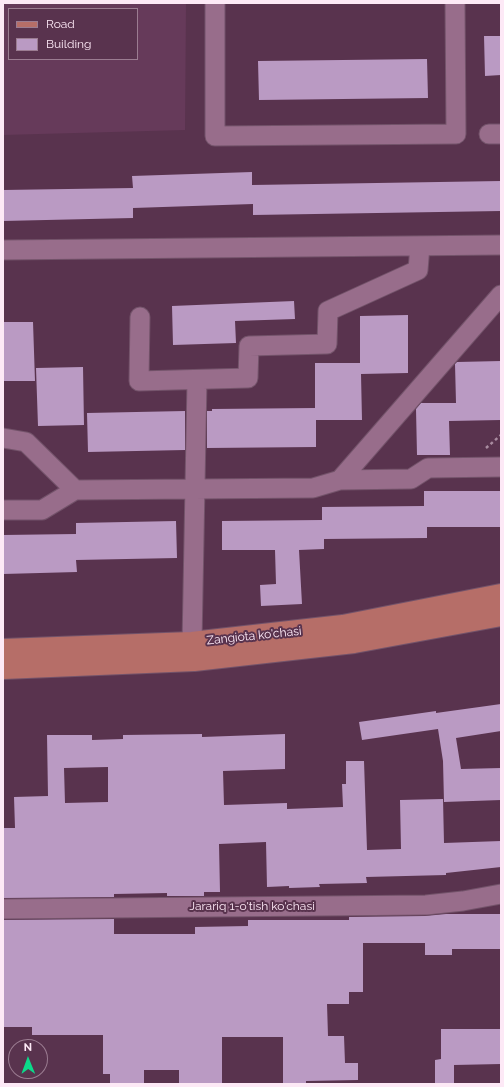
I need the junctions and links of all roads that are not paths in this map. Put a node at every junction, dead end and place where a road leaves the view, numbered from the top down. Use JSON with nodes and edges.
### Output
{"nodes":[{"id":1,"x":215,"y":3,"type":"edge"},
{"id":2,"x":455,"y":3,"type":"edge"},
{"id":3,"x":501,"y":245,"type":"edge"},
{"id":4,"x":420,"y":246,"type":"junction"},
{"id":5,"x":3,"y":250,"type":"edge"},
{"id":6,"x":501,"y":295,"type":"edge"},
{"id":7,"x":140,"y":317,"type":"dead end"},
{"id":8,"x":197,"y":380,"type":"junction"},
{"id":9,"x":3,"y":438,"type":"edge"},
{"id":10,"x":501,"y":467,"type":"edge"},
{"id":11,"x":340,"y":480,"type":"junction"},
{"id":12,"x":195,"y":489,"type":"junction"},
{"id":13,"x":74,"y":490,"type":"junction"},
{"id":14,"x":3,"y":510,"type":"edge"},
{"id":15,"x":501,"y":595,"type":"edge"},
{"id":16,"x":501,"y":615,"type":"edge"},
{"id":17,"x":3,"y":650,"type":"edge"},
{"id":18,"x":193,"y":652,"type":"junction"},
{"id":19,"x":3,"y":668,"type":"edge"},
{"id":20,"x":501,"y":894,"type":"edge"},
{"id":21,"x":3,"y":909,"type":"edge"}],
"edges":[{"from":1,"to":2,"type":"street"},
{"from":3,"to":4,"type":"street"},
{"from":4,"to":5,"type":"street"},
{"from":4,"to":8,"type":"street"},
{"from":6,"to":11,"type":"street"},
{"from":7,"to":8,"type":"street"},
{"from":8,"to":12,"type":"street"},
{"from":9,"to":13,"type":"street"},
{"from":10,"to":11,"type":"street"},
{"from":11,"to":12,"type":"street"},
{"from":12,"to":13,"type":"street"},
{"from":12,"to":18,"type":"street"},
{"from":13,"to":14,"type":"street"},
{"from":15,"to":18,"type":"main road","name":"Zangiota ko'chasi"},
{"from":16,"to":18,"type":"main road","name":"Zangiota ko'chasi"},
{"from":17,"to":18,"type":"main road","name":"Zangiota ko'chasi"},
{"from":18,"to":19,"type":"main road","name":"Zangiota ko'chasi"},
{"from":20,"to":21,"type":"street","name":"Jarariq 1-o'tish ko'chasi"}]}
